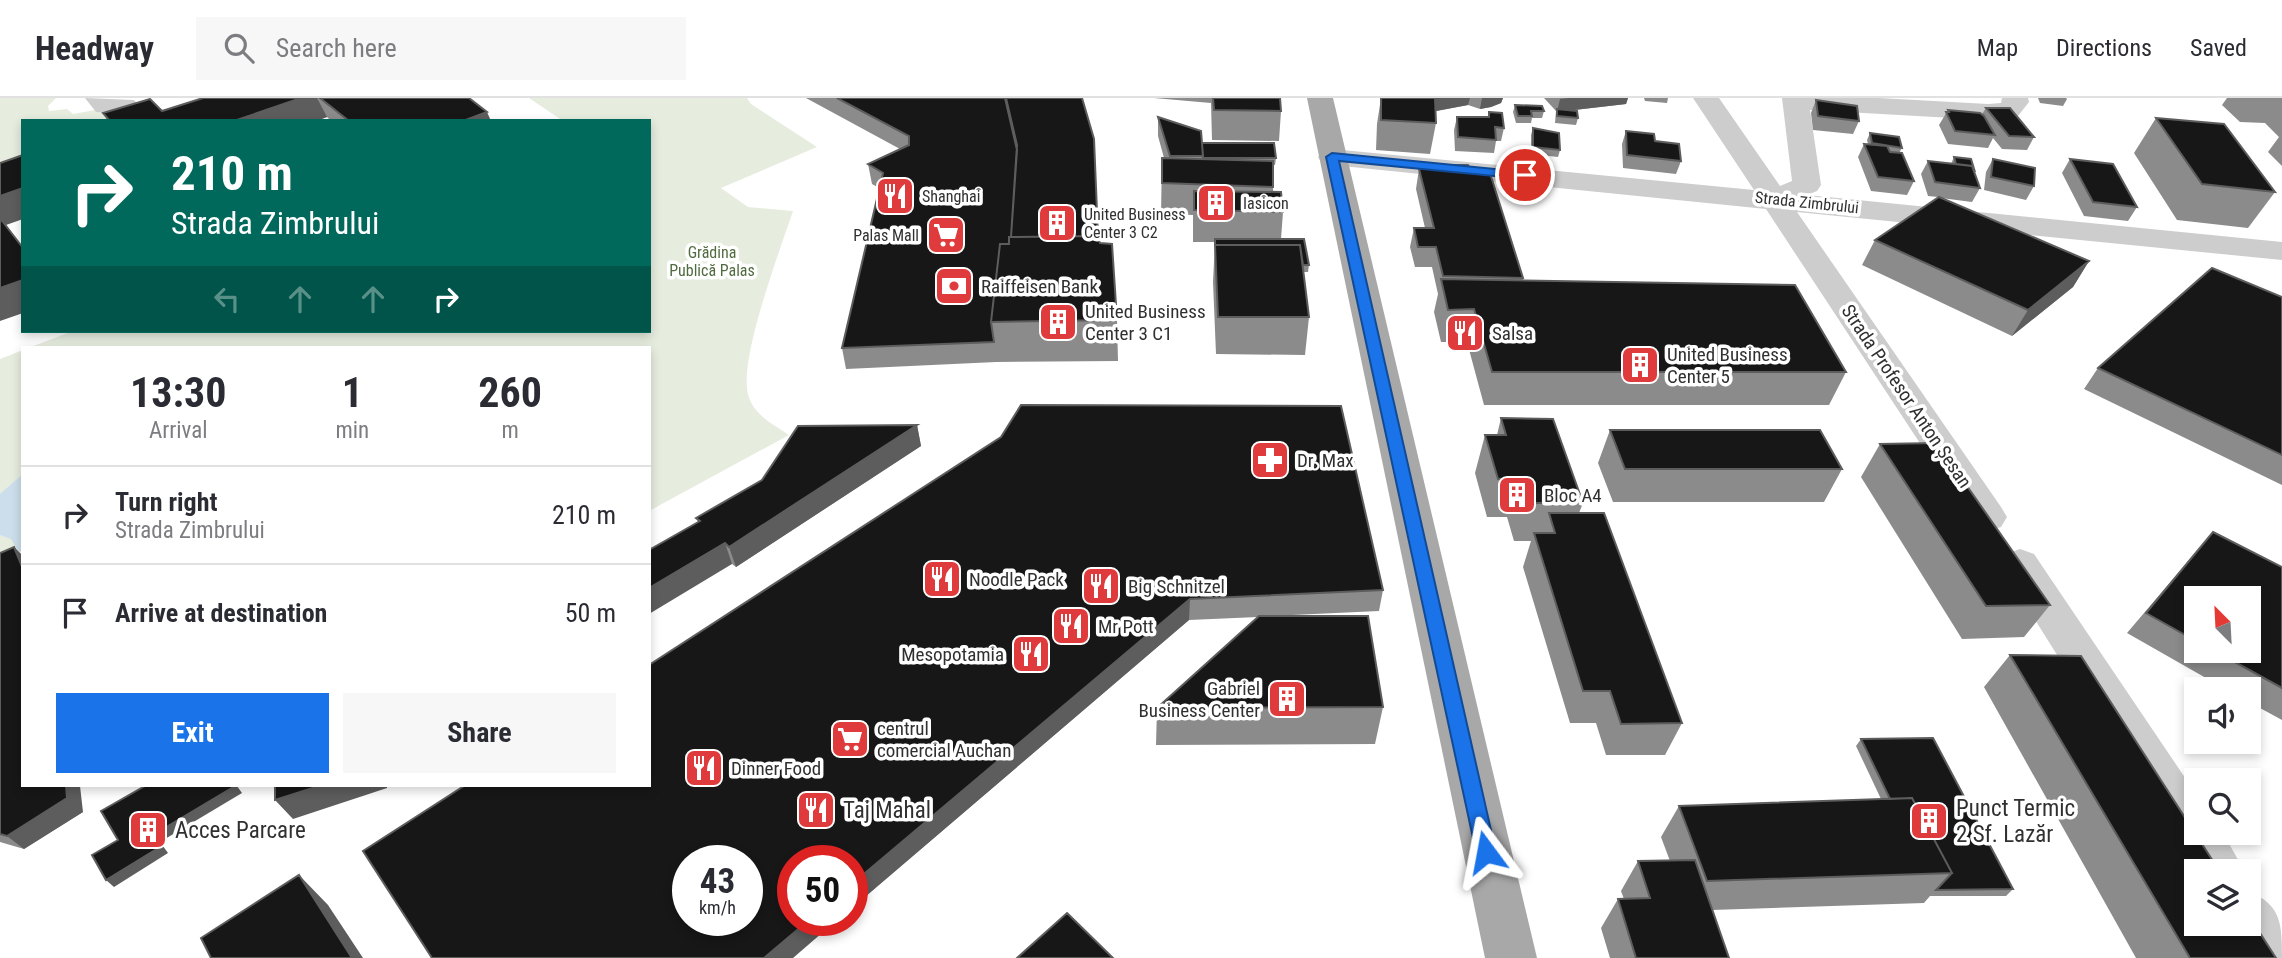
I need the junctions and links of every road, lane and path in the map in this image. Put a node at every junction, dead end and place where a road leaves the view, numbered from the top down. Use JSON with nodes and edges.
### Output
{"nodes":[{"id":1,"x":98,"y":98,"type":"edge"},
{"id":2,"x":1320,"y":98,"type":"edge"},
{"id":3,"x":1706,"y":98,"type":"edge"},
{"id":4,"x":2015,"y":98,"type":"edge"},
{"id":5,"x":1796,"y":100,"type":"edge"},
{"id":6,"x":133,"y":108,"type":"edge"},
{"id":7,"x":1332,"y":157,"type":"junction"},
{"id":8,"x":1773,"y":199,"type":"junction"},
{"id":9,"x":2282,"y":251,"type":"edge"},
{"id":10,"x":2213,"y":859,"type":"edge"},
{"id":11,"x":2261,"y":935,"type":"edge"},
{"id":12,"x":1511,"y":958,"type":"edge"},
{"id":13,"x":2275,"y":958,"type":"edge"}],
"edges":[{"from":1,"to":6,"type":"street"},
{"from":2,"to":7,"type":"main road"},
{"from":3,"to":8,"type":"street","name":"Strada Profesor Anton Șesan"},
{"from":4,"to":5,"type":"street"},
{"from":5,"to":8,"type":"street"},
{"from":7,"to":8,"type":"street","name":"Strada Zimbrului"},
{"from":7,"to":12,"type":"main road"},
{"from":8,"to":9,"type":"street","name":"Strada Zimbrului"},
{"from":8,"to":10,"type":"street","name":"Strada Profesor Anton Șesan"},
{"from":11,"to":13,"type":"street"}]}
